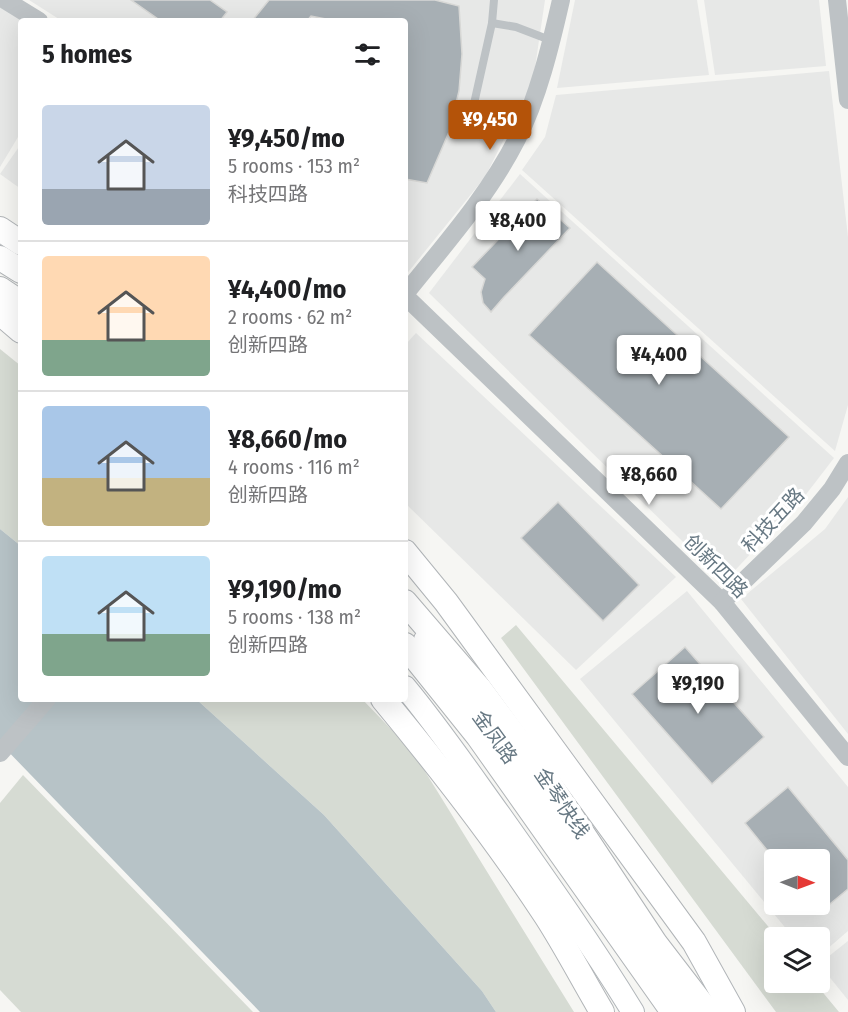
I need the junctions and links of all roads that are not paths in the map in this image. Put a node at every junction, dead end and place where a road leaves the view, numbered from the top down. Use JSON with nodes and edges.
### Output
{"nodes":[{"id":1,"x":5,"y":0,"type":"edge"},
{"id":2,"x":494,"y":0,"type":"edge"},
{"id":3,"x":561,"y":0,"type":"edge"},
{"id":4,"x":837,"y":0,"type":"edge"},
{"id":5,"x":34,"y":18,"type":"edge"},
{"id":6,"x":492,"y":23,"type":"junction"},
{"id":7,"x":552,"y":40,"type":"junction"},
{"id":8,"x":848,"y":100,"type":"edge"},
{"id":9,"x":469,"y":126,"type":"dead end"},
{"id":10,"x":0,"y":229,"type":"edge"},
{"id":11,"x":0,"y":238,"type":"edge"},
{"id":12,"x":18,"y":241,"type":"edge"},
{"id":13,"x":18,"y":249,"type":"edge"},
{"id":14,"x":0,"y":258,"type":"edge"},
{"id":15,"x":18,"y":269,"type":"edge"},
{"id":16,"x":0,"y":291,"type":"edge"},
{"id":17,"x":408,"y":291,"type":"edge"},
{"id":18,"x":408,"y":298,"type":"edge"},
{"id":19,"x":18,"y":301,"type":"edge"},
{"id":20,"x":18,"y":306,"type":"edge"},
{"id":21,"x":0,"y":313,"type":"edge"},
{"id":22,"x":18,"y":328,"type":"edge"},
{"id":23,"x":848,"y":463,"type":"edge"},
{"id":24,"x":408,"y":556,"type":"edge"},
{"id":25,"x":722,"y":602,"type":"junction"},
{"id":26,"x":408,"y":605,"type":"edge"},
{"id":27,"x":408,"y":616,"type":"edge"},
{"id":28,"x":408,"y":649,"type":"edge"},
{"id":29,"x":408,"y":691,"type":"edge"},
{"id":30,"x":44,"y":702,"type":"edge"},
{"id":31,"x":385,"y":702,"type":"edge"},
{"id":32,"x":0,"y":753,"type":"edge"},
{"id":33,"x":848,"y":758,"type":"edge"},
{"id":34,"x":694,"y":942,"type":"junction"},
{"id":35,"x":602,"y":1012,"type":"edge"},
{"id":36,"x":633,"y":1012,"type":"edge"},
{"id":37,"x":673,"y":1012,"type":"edge"},
{"id":38,"x":686,"y":1012,"type":"edge"},
{"id":39,"x":708,"y":1012,"type":"edge"},
{"id":40,"x":734,"y":1012,"type":"edge"},
{"id":41,"x":741,"y":1012,"type":"edge"}],
"edges":[{"from":1,"to":5,"type":"street"},
{"from":2,"to":6,"type":"lane"},
{"from":3,"to":7,"type":"street"},
{"from":4,"to":8,"type":"street"},
{"from":6,"to":7,"type":"lane"},
{"from":6,"to":9,"type":"lane"},
{"from":7,"to":17,"type":"street"},
{"from":10,"to":12,"type":"highway"},
{"from":11,"to":13,"type":"main road"},
{"from":14,"to":15,"type":"highway"},
{"from":16,"to":19,"type":"highway"},
{"from":16,"to":20,"type":"main road"},
{"from":18,"to":25,"type":"street","name":"创新四路"},
{"from":21,"to":22,"type":"highway"},
{"from":23,"to":25,"type":"street","name":"科技五路"},
{"from":24,"to":34,"type":"highway"},
{"from":25,"to":33,"type":"street","name":"创新四路"},
{"from":26,"to":39,"type":"highway","name":"金琴快线"},
{"from":27,"to":38,"type":"main road","name":"金凤路"},
{"from":28,"to":37,"type":"highway","name":"金琴快线"},
{"from":29,"to":36,"type":"main road","name":"金凤路"},
{"from":30,"to":32,"type":"street"},
{"from":31,"to":35,"type":"highway"},
{"from":34,"to":40,"type":"highway"},
{"from":34,"to":41,"type":"street"}]}
